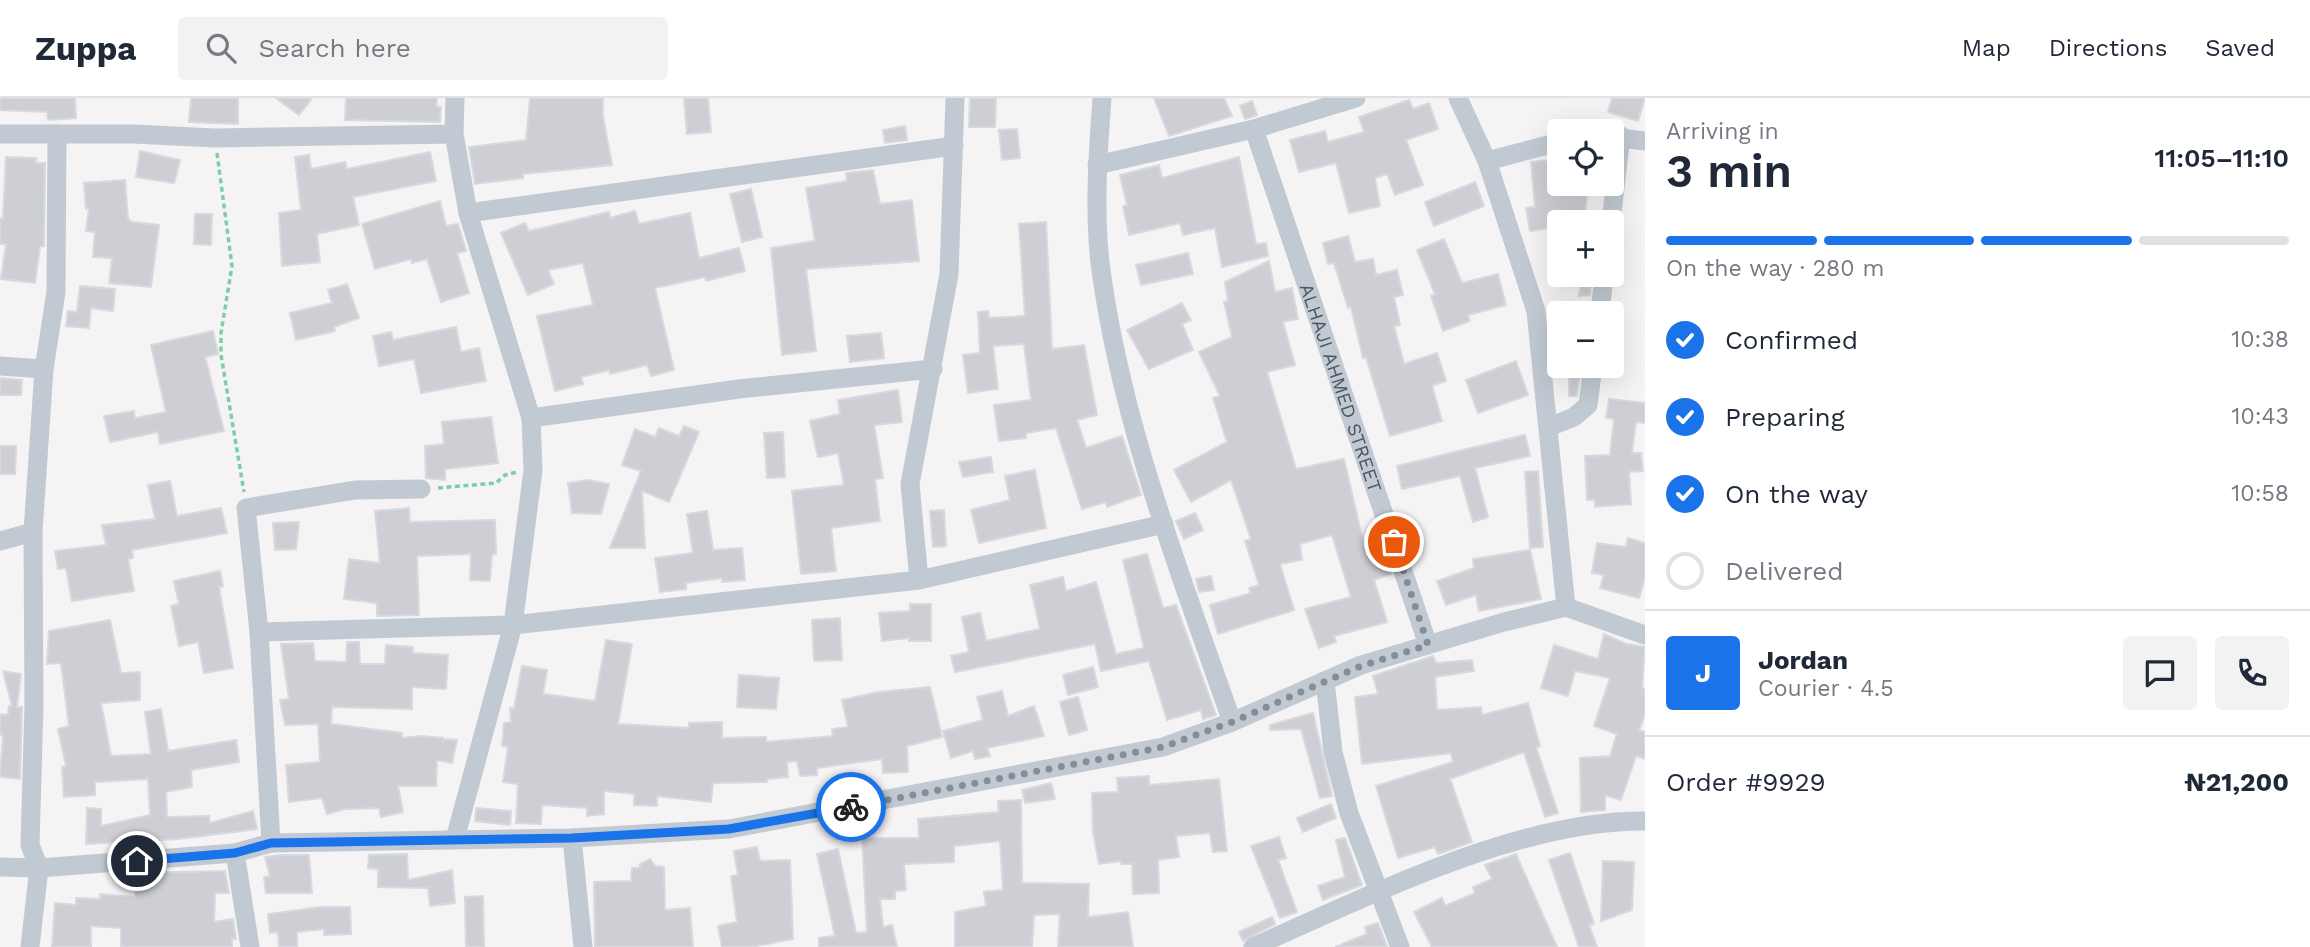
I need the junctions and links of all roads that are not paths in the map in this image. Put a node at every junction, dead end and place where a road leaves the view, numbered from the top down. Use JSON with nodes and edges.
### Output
{"nodes":[{"id":1,"x":455,"y":98,"type":"edge"},
{"id":2,"x":955,"y":98,"type":"edge"},
{"id":3,"x":1102,"y":98,"type":"edge"},
{"id":4,"x":1356,"y":98,"type":"edge"},
{"id":5,"x":1458,"y":98,"type":"edge"},
{"id":6,"x":1254,"y":129,"type":"junction"},
{"id":7,"x":0,"y":134,"type":"edge"},
{"id":8,"x":57,"y":134,"type":"junction"},
{"id":9,"x":454,"y":135,"type":"junction"},
{"id":10,"x":1624,"y":138,"type":"edge"},
{"id":11,"x":1645,"y":141,"type":"edge"},
{"id":12,"x":1547,"y":145,"type":"edge"},
{"id":13,"x":954,"y":146,"type":"junction"},
{"id":14,"x":1487,"y":161,"type":"junction"},
{"id":15,"x":1097,"y":165,"type":"junction"},
{"id":16,"x":468,"y":213,"type":"junction"},
{"id":17,"x":0,"y":366,"type":"edge"},
{"id":18,"x":44,"y":369,"type":"junction"},
{"id":19,"x":933,"y":369,"type":"junction"},
{"id":20,"x":1591,"y":378,"type":"edge"},
{"id":21,"x":531,"y":418,"type":"junction"},
{"id":22,"x":1549,"y":427,"type":"junction"},
{"id":23,"x":421,"y":489,"type":"road end"},
{"id":24,"x":1164,"y":524,"type":"junction"},
{"id":25,"x":33,"y":532,"type":"junction"},
{"id":26,"x":0,"y":541,"type":"edge"},
{"id":27,"x":919,"y":580,"type":"junction"},
{"id":28,"x":1566,"y":607,"type":"junction"},
{"id":29,"x":513,"y":625,"type":"junction"},
{"id":30,"x":259,"y":632,"type":"junction"},
{"id":31,"x":1645,"y":635,"type":"edge"},
{"id":32,"x":1428,"y":645,"type":"junction"},
{"id":33,"x":1325,"y":681,"type":"junction"},
{"id":34,"x":1232,"y":722,"type":"junction"},
{"id":35,"x":1645,"y":821,"type":"edge"},
{"id":36,"x":572,"y":838,"type":"junction"},
{"id":37,"x":455,"y":839,"type":"junction"},
{"id":38,"x":271,"y":843,"type":"junction"},
{"id":39,"x":235,"y":853,"type":"junction"},
{"id":40,"x":0,"y":867,"type":"edge"},
{"id":41,"x":39,"y":869,"type":"junction"},
{"id":42,"x":1378,"y":892,"type":"junction"},
{"id":43,"x":30,"y":947,"type":"edge"},
{"id":44,"x":250,"y":947,"type":"edge"},
{"id":45,"x":583,"y":947,"type":"edge"},
{"id":46,"x":1253,"y":947,"type":"edge"},
{"id":47,"x":1400,"y":947,"type":"edge"}],
"edges":[{"from":1,"to":9,"type":"street"},
{"from":2,"to":13,"type":"street"},
{"from":3,"to":15,"type":"street"},
{"from":4,"to":6,"type":"street"},
{"from":5,"to":14,"type":"street"},
{"from":6,"to":15,"type":"street"},
{"from":6,"to":32,"type":"street","name":"ALHAJI AHMED STREET"},
{"from":7,"to":8,"type":"street"},
{"from":8,"to":9,"type":"street"},
{"from":8,"to":18,"type":"street"},
{"from":9,"to":16,"type":"street"},
{"from":10,"to":11,"type":"street"},
{"from":12,"to":14,"type":"street"},
{"from":13,"to":16,"type":"street"},
{"from":13,"to":19,"type":"street"},
{"from":14,"to":22,"type":"street"},
{"from":15,"to":24,"type":"street"},
{"from":16,"to":21,"type":"street"},
{"from":17,"to":18,"type":"street"},
{"from":18,"to":25,"type":"street"},
{"from":19,"to":21,"type":"street"},
{"from":19,"to":27,"type":"street"},
{"from":20,"to":22,"type":"street"},
{"from":21,"to":29,"type":"street"},
{"from":22,"to":28,"type":"street"},
{"from":23,"to":30,"type":"street"},
{"from":24,"to":27,"type":"street"},
{"from":24,"to":34,"type":"street"},
{"from":25,"to":26,"type":"street"},
{"from":25,"to":41,"type":"street"},
{"from":27,"to":29,"type":"street"},
{"from":28,"to":31,"type":"street"},
{"from":28,"to":32,"type":"street"},
{"from":29,"to":30,"type":"street"},
{"from":29,"to":37,"type":"street"},
{"from":30,"to":38,"type":"street"},
{"from":32,"to":33,"type":"street"},
{"from":33,"to":34,"type":"street"},
{"from":33,"to":42,"type":"street"},
{"from":34,"to":36,"type":"street"},
{"from":35,"to":42,"type":"street"},
{"from":36,"to":37,"type":"street"},
{"from":36,"to":45,"type":"street"},
{"from":37,"to":38,"type":"street"},
{"from":38,"to":39,"type":"street"},
{"from":39,"to":41,"type":"street"},
{"from":39,"to":44,"type":"street"},
{"from":40,"to":41,"type":"street"},
{"from":41,"to":43,"type":"street"},
{"from":42,"to":46,"type":"street"},
{"from":42,"to":47,"type":"street"}]}
